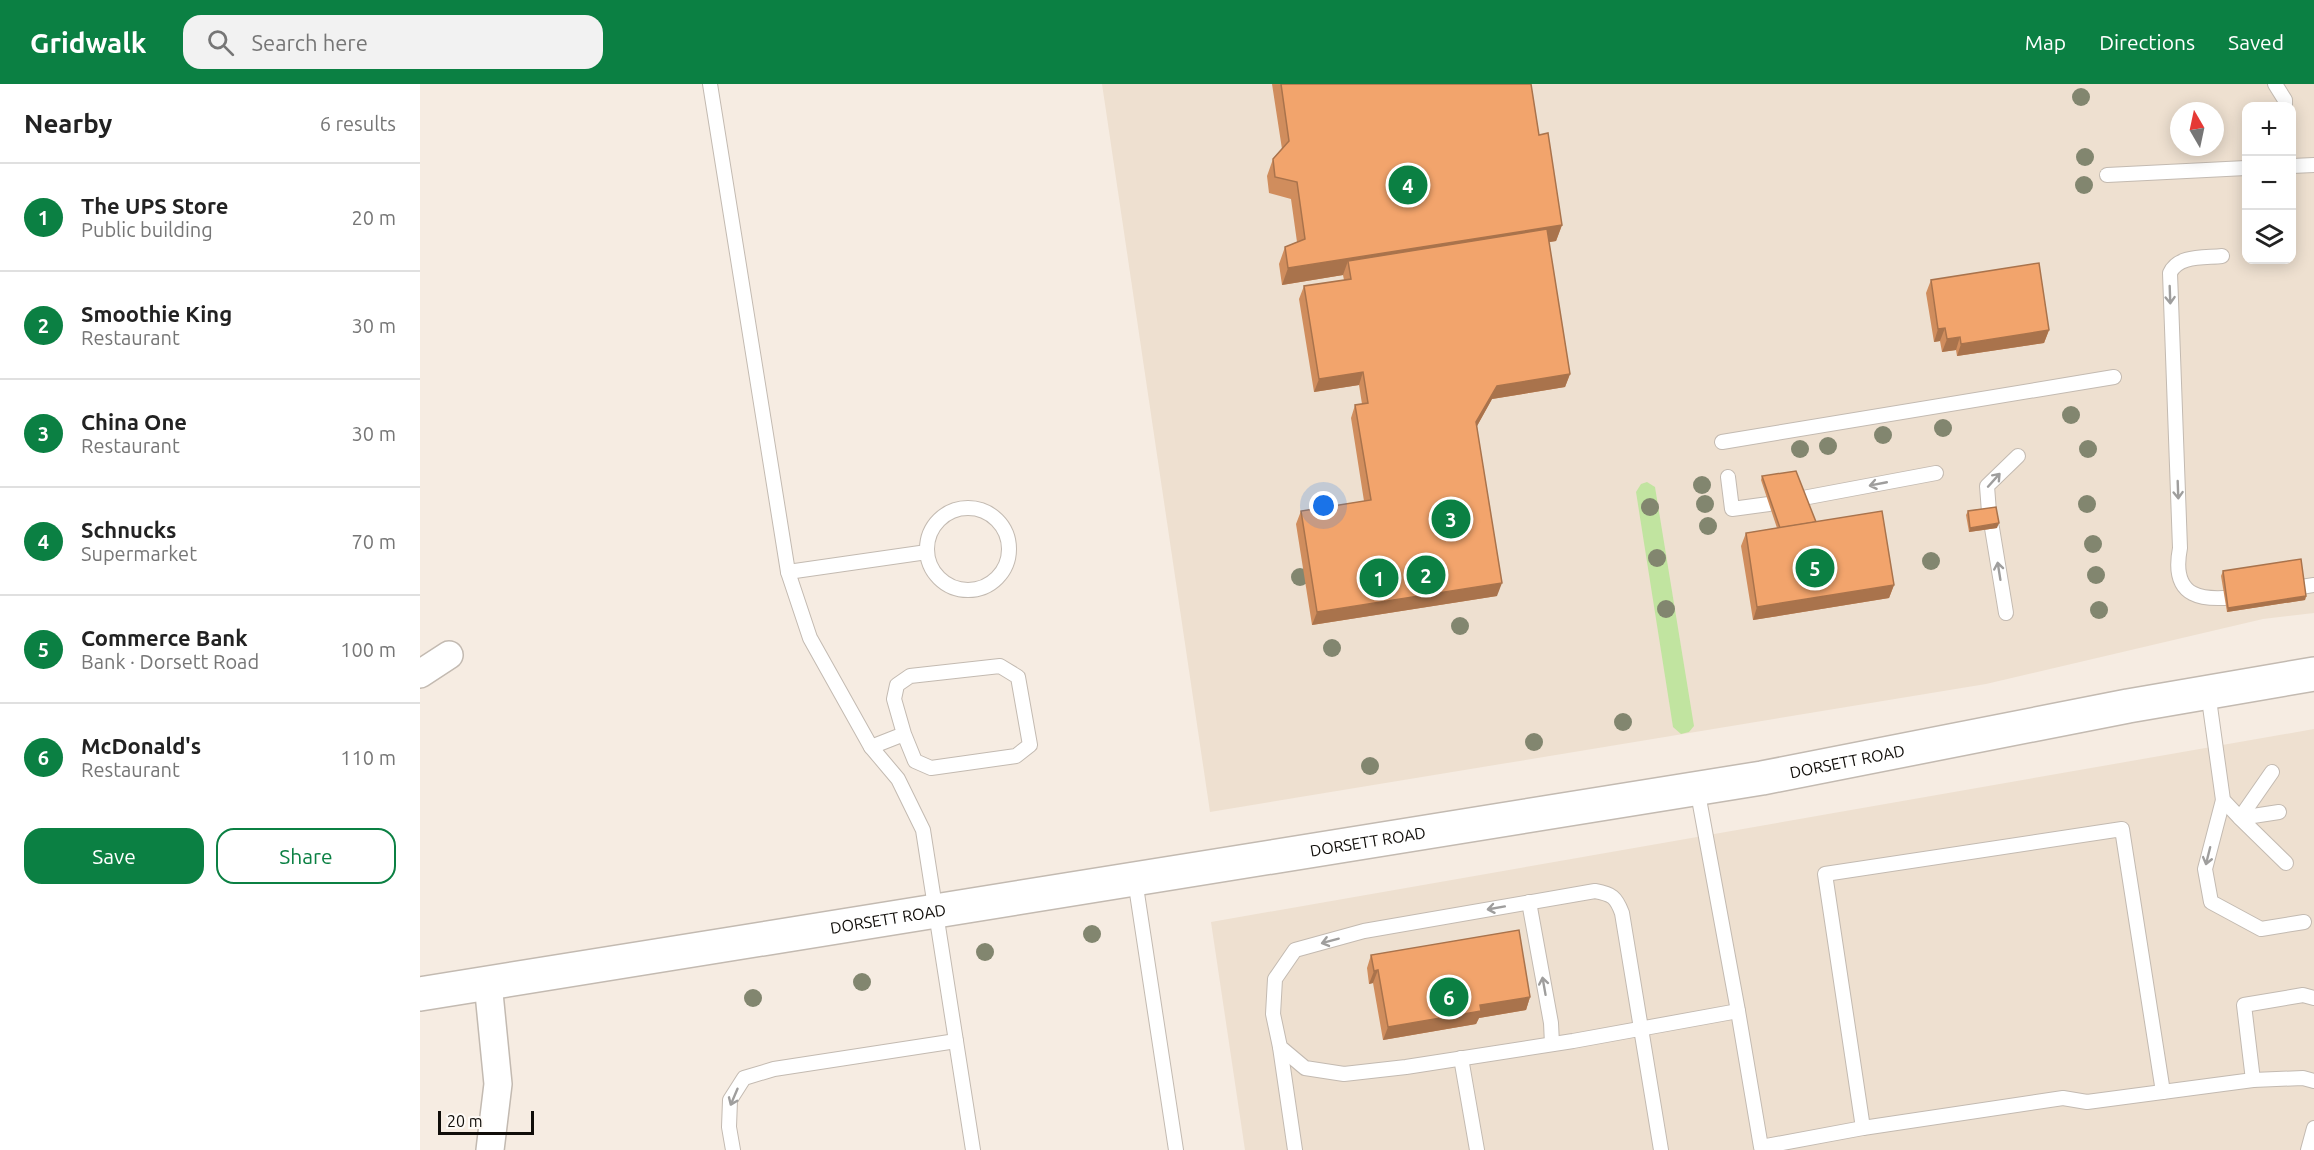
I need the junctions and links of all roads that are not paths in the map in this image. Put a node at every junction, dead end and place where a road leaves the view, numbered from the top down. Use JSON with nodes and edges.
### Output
{"nodes":[{"id":1,"x":710,"y":84,"type":"edge"},
{"id":2,"x":2275,"y":84,"type":"edge"},
{"id":3,"x":2292,"y":84,"type":"edge"},
{"id":4,"x":2284,"y":102,"type":"edge"},
{"id":5,"x":2285,"y":102,"type":"edge"},
{"id":6,"x":2314,"y":165,"type":"edge"},
{"id":7,"x":2296,"y":166,"type":"edge"},
{"id":8,"x":2242,"y":168,"type":"edge"},
{"id":9,"x":2107,"y":175,"type":"dead end"},
{"id":10,"x":2222,"y":256,"type":"dead end"},
{"id":11,"x":2114,"y":377,"type":"dead end"},
{"id":12,"x":1722,"y":442,"type":"dead end"},
{"id":13,"x":2018,"y":456,"type":"dead end"},
{"id":14,"x":1936,"y":473,"type":"dead end"},
{"id":15,"x":1728,"y":477,"type":"dead end"},
{"id":16,"x":1803,"y":498,"type":"edge"},
{"id":17,"x":1769,"y":504,"type":"edge"},
{"id":18,"x":1989,"y":512,"type":"edge"},
{"id":19,"x":1992,"y":528,"type":"edge"},
{"id":20,"x":927,"y":552,"type":"junction"},
{"id":21,"x":788,"y":572,"type":"junction"},
{"id":22,"x":2314,"y":585,"type":"edge"},
{"id":23,"x":2280,"y":591,"type":"edge"},
{"id":24,"x":2257,"y":594,"type":"edge"},
{"id":25,"x":2006,"y":614,"type":"dead end"},
{"id":26,"x":449,"y":655,"type":"dead end"},
{"id":27,"x":420,"y":674,"type":"edge"},
{"id":28,"x":2314,"y":674,"type":"edge"},
{"id":29,"x":2208,"y":692,"type":"junction"},
{"id":30,"x":904,"y":734,"type":"junction"},
{"id":31,"x":871,"y":747,"type":"junction"},
{"id":32,"x":2272,"y":772,"type":"dead end"},
{"id":33,"x":1696,"y":788,"type":"junction"},
{"id":34,"x":2223,"y":800,"type":"junction"},
{"id":35,"x":2279,"y":812,"type":"dead end"},
{"id":36,"x":2240,"y":819,"type":"junction"},
{"id":37,"x":2286,"y":863,"type":"dead end"},
{"id":38,"x":1135,"y":880,"type":"junction"},
{"id":39,"x":1529,"y":902,"type":"junction"},
{"id":40,"x":937,"y":911,"type":"junction"},
{"id":41,"x":2304,"y":922,"type":"dead end"},
{"id":42,"x":488,"y":983,"type":"junction"},
{"id":43,"x":420,"y":994,"type":"edge"},
{"id":44,"x":2314,"y":998,"type":"edge"},
{"id":45,"x":1738,"y":1011,"type":"junction"},
{"id":46,"x":1641,"y":1028,"type":"junction"},
{"id":47,"x":956,"y":1041,"type":"junction"},
{"id":48,"x":1552,"y":1044,"type":"junction"},
{"id":49,"x":1280,"y":1047,"type":"junction"},
{"id":50,"x":1461,"y":1058,"type":"junction"},
{"id":51,"x":2253,"y":1080,"type":"junction"},
{"id":52,"x":2314,"y":1081,"type":"edge"},
{"id":53,"x":2163,"y":1092,"type":"junction"},
{"id":54,"x":1863,"y":1128,"type":"junction"},
{"id":55,"x":2314,"y":1128,"type":"edge"},
{"id":56,"x":1761,"y":1147,"type":"junction"},
{"id":57,"x":490,"y":1150,"type":"edge"},
{"id":58,"x":733,"y":1150,"type":"edge"},
{"id":59,"x":973,"y":1150,"type":"edge"},
{"id":60,"x":1176,"y":1150,"type":"edge"},
{"id":61,"x":1295,"y":1150,"type":"edge"},
{"id":62,"x":1477,"y":1150,"type":"edge"},
{"id":63,"x":1661,"y":1150,"type":"edge"},
{"id":64,"x":1746,"y":1150,"type":"edge"},
{"id":65,"x":2308,"y":1150,"type":"edge"}],
"edges":[{"from":1,"to":21,"type":"lane"},
{"from":2,"to":4,"type":"lane"},
{"from":3,"to":5,"type":"lane"},
{"from":6,"to":7,"type":"lane"},
{"from":8,"to":9,"type":"lane"},
{"from":10,"to":24,"type":"lane","one_way":true},
{"from":11,"to":12,"type":"lane"},
{"from":18,"to":13,"type":"lane","one_way":true},
{"from":14,"to":16,"type":"lane","one_way":true},
{"from":15,"to":17,"type":"lane"},
{"from":25,"to":19,"type":"lane","one_way":true},
{"from":20,"to":20,"type":"lane"},
{"from":20,"to":21,"type":"lane"},
{"from":21,"to":31,"type":"lane"},
{"from":22,"to":23,"type":"lane"},
{"from":26,"to":27,"type":"street"},
{"from":28,"to":29,"type":"main road","name":"DORSETT ROAD"},
{"from":29,"to":33,"type":"main road","name":"DORSETT ROAD"},
{"from":29,"to":34,"type":"lane"},
{"from":30,"to":30,"type":"lane"},
{"from":30,"to":31,"type":"lane"},
{"from":31,"to":40,"type":"lane"},
{"from":32,"to":36,"type":"lane"},
{"from":33,"to":38,"type":"main road","name":"DORSETT ROAD"},
{"from":33,"to":45,"type":"lane"},
{"from":34,"to":36,"type":"lane"},
{"from":34,"to":41,"type":"lane","one_way":true},
{"from":35,"to":36,"type":"lane"},
{"from":36,"to":37,"type":"lane"},
{"from":38,"to":40,"type":"main road","name":"DORSETT ROAD"},
{"from":38,"to":60,"type":"lane"},
{"from":39,"to":46,"type":"lane"},
{"from":48,"to":39,"type":"lane","one_way":true},
{"from":39,"to":49,"type":"lane","one_way":true},
{"from":40,"to":42,"type":"main road","name":"DORSETT ROAD"},
{"from":40,"to":47,"type":"lane"},
{"from":42,"to":43,"type":"main road","name":"DORSETT ROAD"},
{"from":42,"to":57,"type":"street"},
{"from":44,"to":51,"type":"lane"},
{"from":45,"to":46,"type":"lane"},
{"from":45,"to":56,"type":"lane"},
{"from":46,"to":48,"type":"lane"},
{"from":46,"to":63,"type":"lane"},
{"from":47,"to":58,"type":"lane","one_way":true},
{"from":47,"to":59,"type":"lane"},
{"from":48,"to":50,"type":"lane"},
{"from":49,"to":50,"type":"lane"},
{"from":49,"to":61,"type":"lane"},
{"from":50,"to":62,"type":"lane"},
{"from":51,"to":52,"type":"lane"},
{"from":51,"to":53,"type":"lane"},
{"from":53,"to":54,"type":"lane"},
{"from":53,"to":54,"type":"lane"},
{"from":54,"to":56,"type":"lane"},
{"from":55,"to":65,"type":"lane"},
{"from":56,"to":64,"type":"lane"}]}
